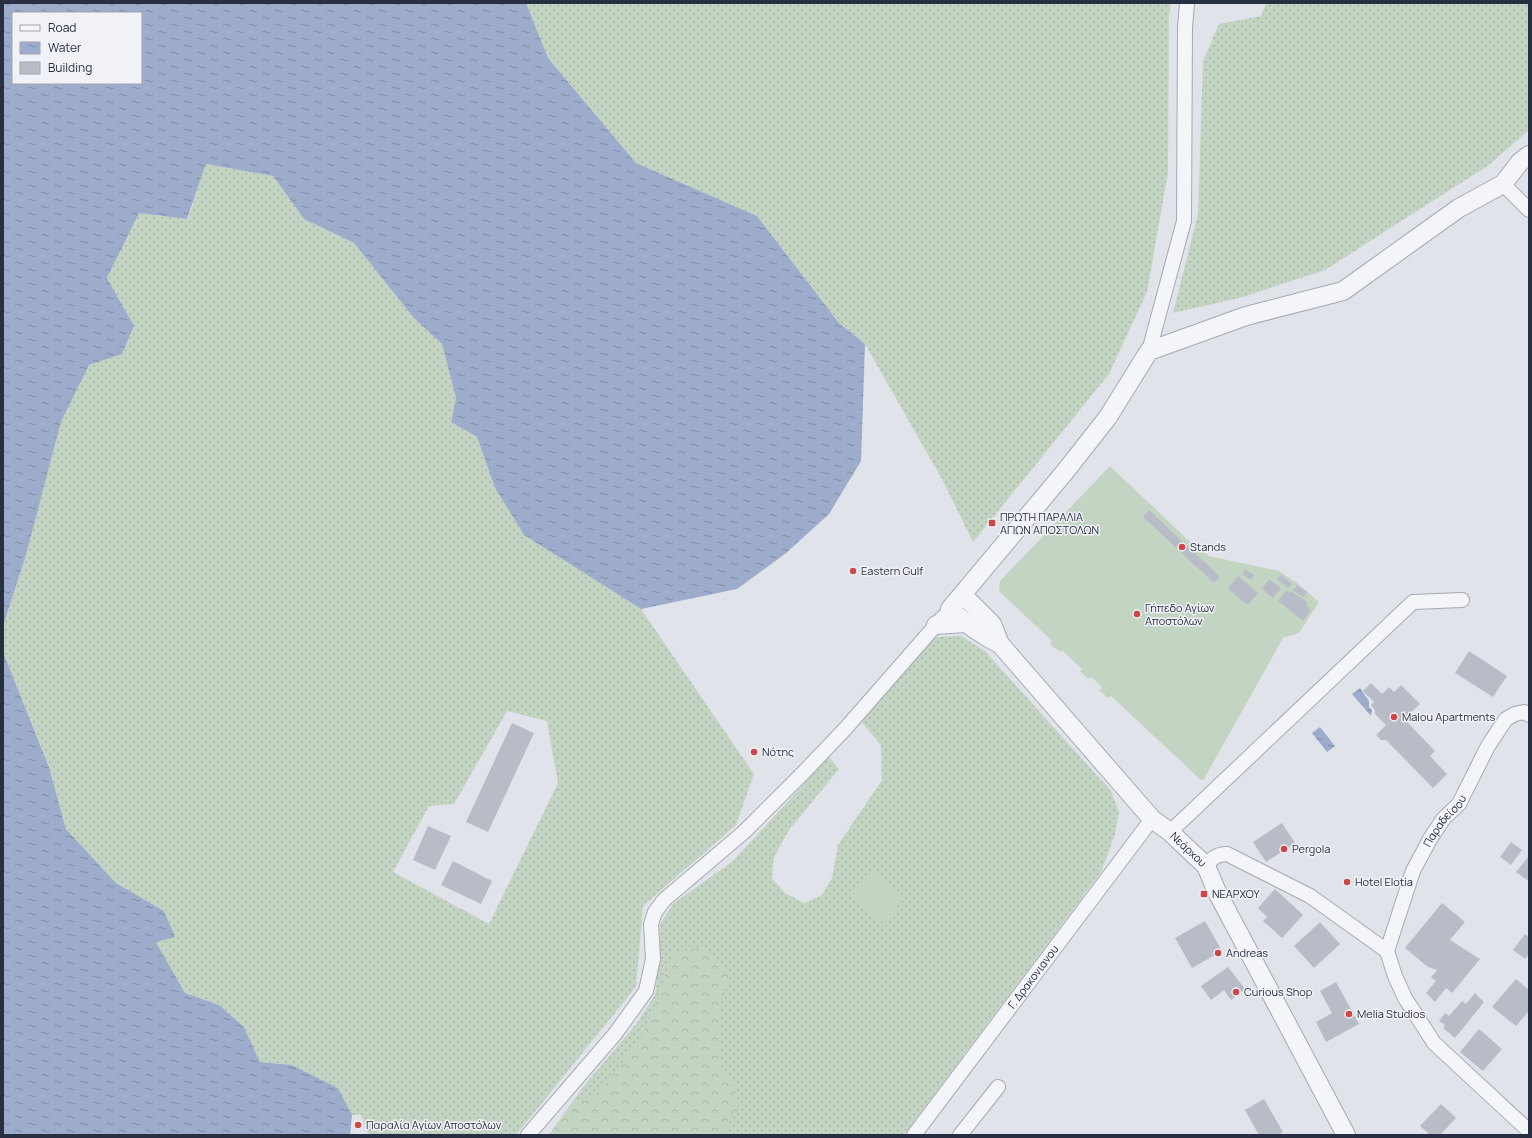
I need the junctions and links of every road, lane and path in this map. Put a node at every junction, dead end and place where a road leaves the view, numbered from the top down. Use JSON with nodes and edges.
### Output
{"nodes":[{"id":1,"x":1187,"y":3,"type":"edge"},
{"id":2,"x":1529,"y":155,"type":"edge"},
{"id":3,"x":1503,"y":184,"type":"junction"},
{"id":4,"x":1529,"y":210,"type":"edge"},
{"id":5,"x":1149,"y":351,"type":"junction"},
{"id":6,"x":978,"y":577,"type":"junction"},
{"id":7,"x":962,"y":595,"type":"junction"},
{"id":8,"x":1462,"y":600,"type":"dead end"},
{"id":9,"x":950,"y":609,"type":"junction"},
{"id":10,"x":978,"y":609,"type":"junction"},
{"id":11,"x":964,"y":623,"type":"junction"},
{"id":12,"x":936,"y":625,"type":"junction"},
{"id":13,"x":1000,"y":644,"type":"junction"},
{"id":14,"x":1529,"y":715,"type":"edge"},
{"id":15,"x":1152,"y":819,"type":"junction"},
{"id":16,"x":1170,"y":832,"type":"junction"},
{"id":17,"x":1206,"y":866,"type":"junction"},
{"id":18,"x":1387,"y":951,"type":"junction"},
{"id":19,"x":998,"y":1087,"type":"dead end"},
{"id":20,"x":1529,"y":1131,"type":"edge"},
{"id":21,"x":528,"y":1135,"type":"edge"},
{"id":22,"x":914,"y":1135,"type":"edge"},
{"id":23,"x":960,"y":1135,"type":"edge"},
{"id":24,"x":1346,"y":1135,"type":"edge"}],
"edges":[{"from":1,"to":5,"type":"street"},
{"from":2,"to":3,"type":"street"},
{"from":3,"to":4,"type":"street"},
{"from":3,"to":5,"type":"street"},
{"from":5,"to":6,"type":"street"},
{"from":6,"to":7,"type":"street"},
{"from":6,"to":10,"type":"street"},
{"from":7,"to":9,"type":"street"},
{"from":7,"to":10,"type":"street","name":"Νεάρχου"},
{"from":8,"to":16,"type":"street"},
{"from":9,"to":11,"type":"street","name":"Νεάρχου"},
{"from":9,"to":12,"type":"street"},
{"from":10,"to":13,"type":"street","name":"Νεάρχου"},
{"from":11,"to":12,"type":"street"},
{"from":11,"to":13,"type":"street","name":"Νεάρχου"},
{"from":12,"to":21,"type":"street"},
{"from":13,"to":15,"type":"street","name":"Νεάρχου"},
{"from":14,"to":18,"type":"street","name":"Παραδείσου"},
{"from":15,"to":16,"type":"street","name":"Νεάρχου"},
{"from":15,"to":22,"type":"street","name":"Γ. Δρακονιανου"},
{"from":16,"to":17,"type":"street","name":"Νεάρχου"},
{"from":17,"to":18,"type":"street"},
{"from":17,"to":24,"type":"street","name":"Νεάρχου"},
{"from":18,"to":20,"type":"street"},
{"from":19,"to":23,"type":"street"}]}
